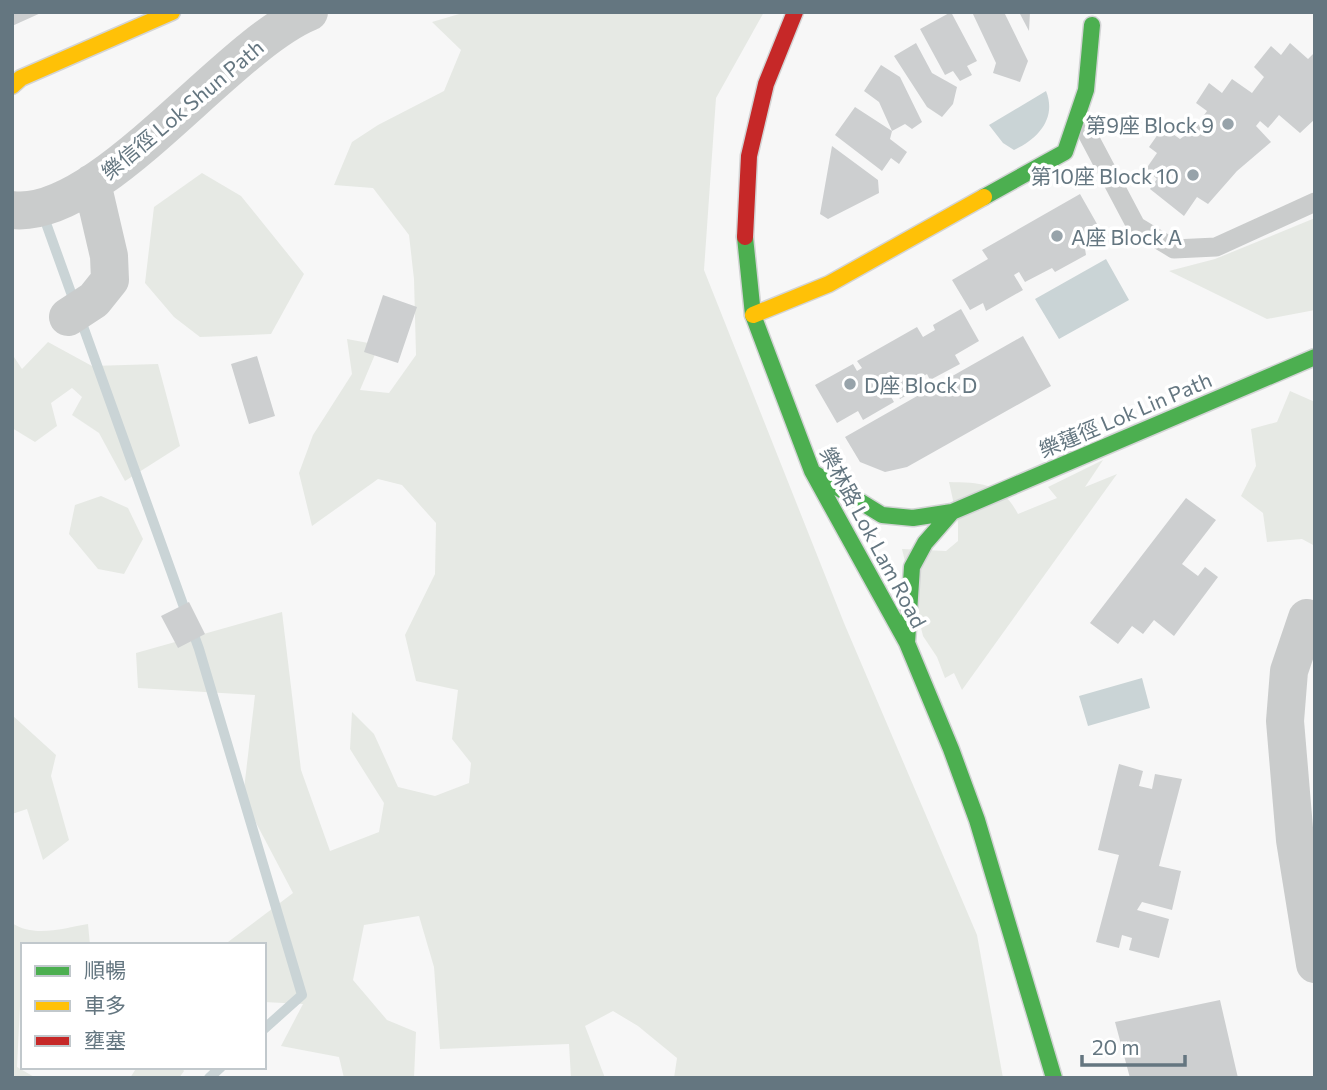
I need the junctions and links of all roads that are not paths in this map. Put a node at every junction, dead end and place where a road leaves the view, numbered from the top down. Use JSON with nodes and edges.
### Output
{"nodes":[{"id":1,"x":172,"y":12,"type":"edge"},
{"id":2,"x":309,"y":12,"type":"edge"},
{"id":3,"x":795,"y":12,"type":"edge"},
{"id":4,"x":1092,"y":25,"type":"dead end"},
{"id":5,"x":12,"y":86,"type":"edge"},
{"id":6,"x":1080,"y":120,"type":"junction"},
{"id":7,"x":92,"y":183,"type":"junction"},
{"id":8,"x":1315,"y":202,"type":"edge"},
{"id":9,"x":12,"y":210,"type":"edge"},
{"id":10,"x":753,"y":315,"type":"junction"},
{"id":11,"x":68,"y":317,"type":"dead end"},
{"id":12,"x":1315,"y":357,"type":"edge"},
{"id":13,"x":812,"y":471,"type":"junction"},
{"id":14,"x":952,"y":512,"type":"junction"},
{"id":15,"x":1307,"y":618,"type":"dead end"},
{"id":16,"x":907,"y":643,"type":"junction"},
{"id":17,"x":1315,"y":964,"type":"edge"},
{"id":18,"x":1054,"y":1078,"type":"edge"}],
"edges":[{"from":1,"to":5,"type":"street"},
{"from":2,"to":7,"type":"street","name":"樂信徑 Lok Shun Path"},
{"from":3,"to":10,"type":"street"},
{"from":4,"to":6,"type":"street"},
{"from":6,"to":8,"type":"lane"},
{"from":6,"to":10,"type":"street"},
{"from":7,"to":9,"type":"street","name":"樂信徑 Lok Shun Path"},
{"from":7,"to":11,"type":"street"},
{"from":10,"to":13,"type":"street","name":"樂林路 Lok Lam Road"},
{"from":12,"to":14,"type":"street","name":"樂蓮徑 Lok Lin Path"},
{"from":13,"to":14,"type":"street","name":"樂蓮徑 Lok Lin Path"},
{"from":13,"to":16,"type":"street","name":"樂林路 Lok Lam Road"},
{"from":14,"to":16,"type":"street","name":"樂蓮徑 Lok Lin Path"},
{"from":15,"to":17,"type":"street"},
{"from":16,"to":18,"type":"street","name":"樂林路 Lok Lam Road"}]}
